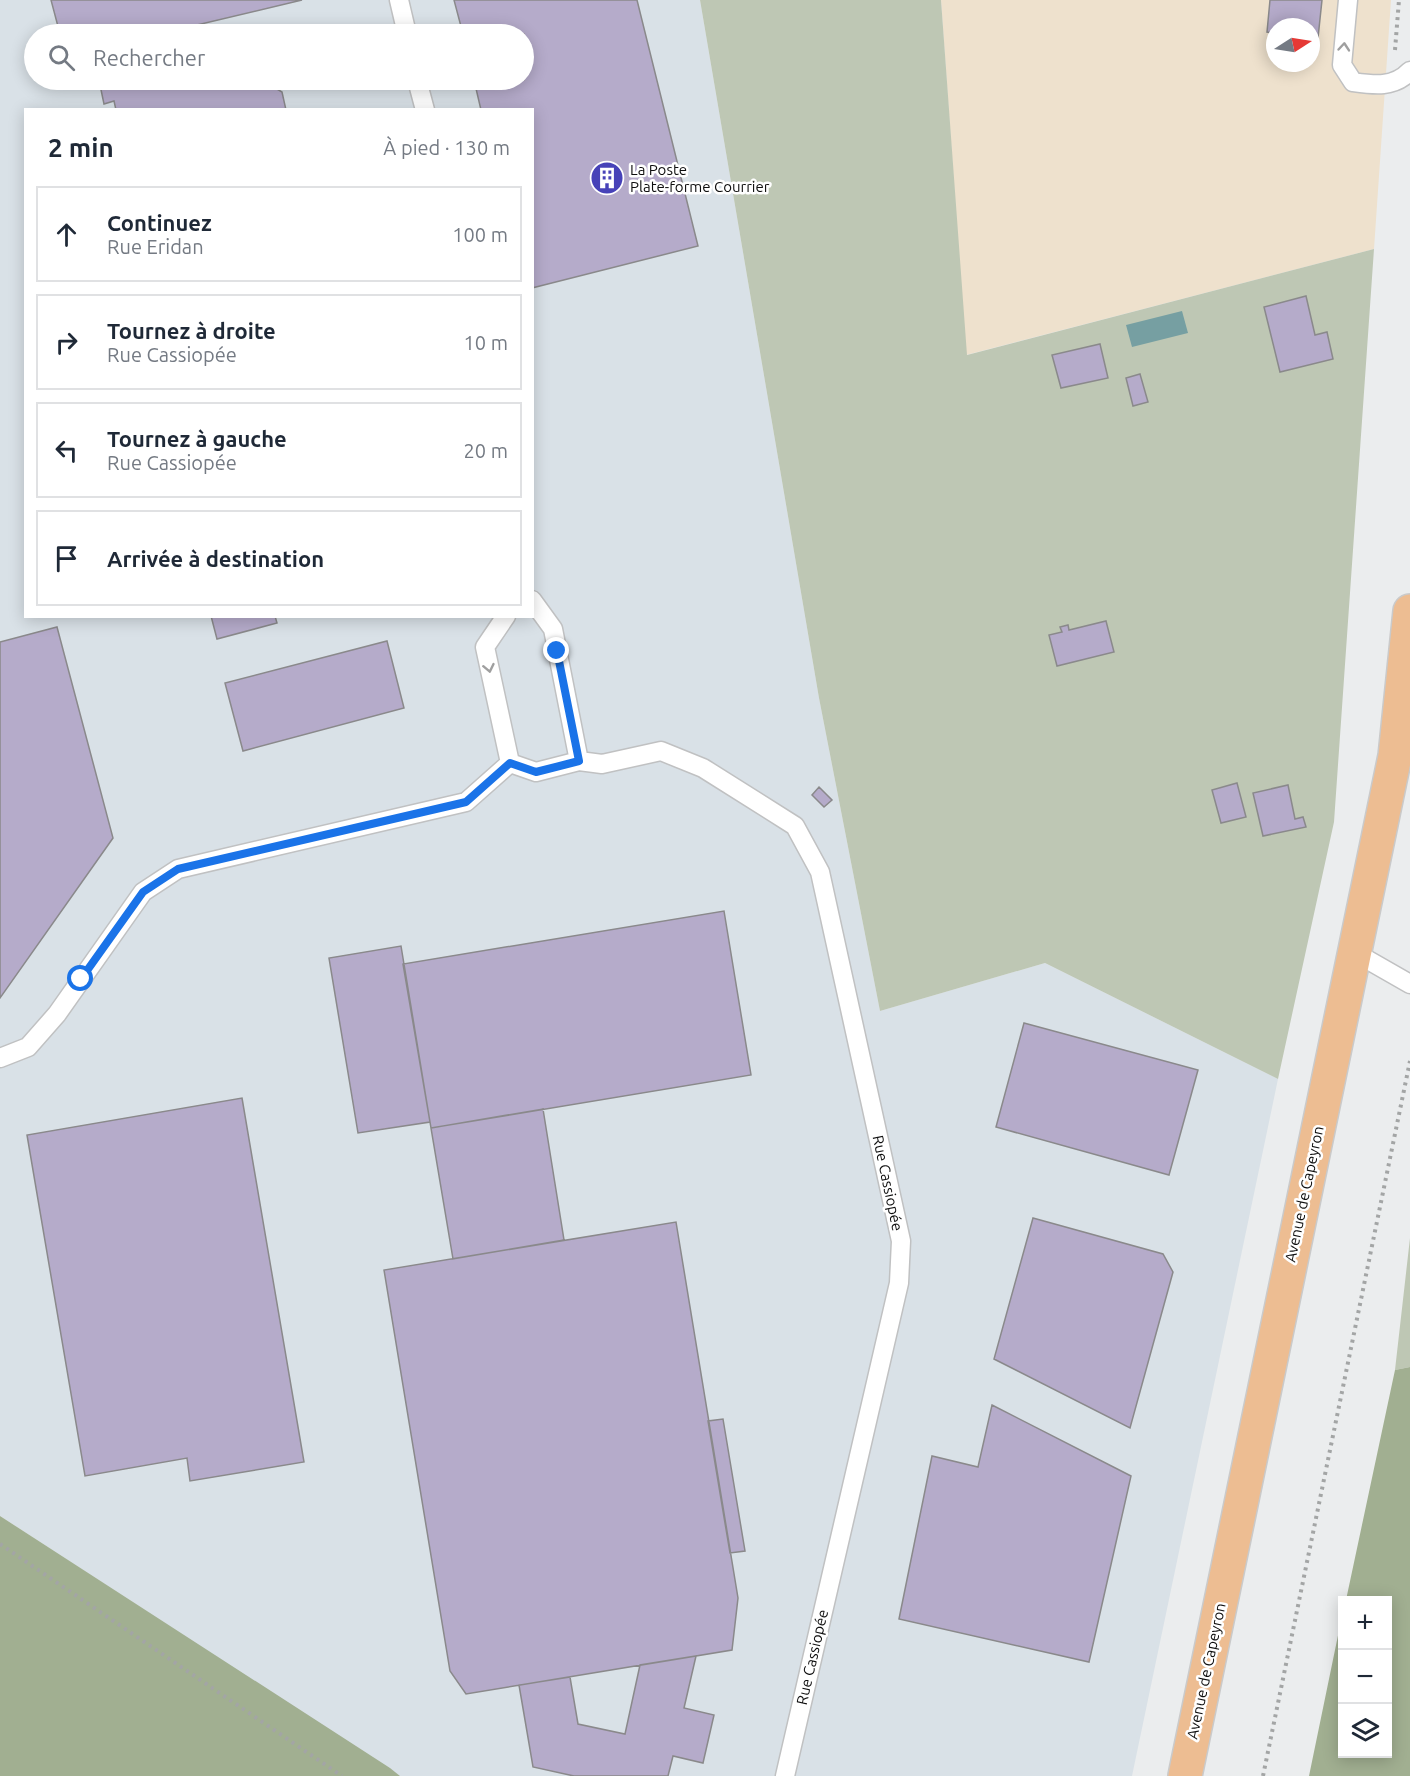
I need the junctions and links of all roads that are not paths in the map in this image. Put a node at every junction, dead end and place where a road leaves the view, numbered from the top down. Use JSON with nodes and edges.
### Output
{"nodes":[{"id":1,"x":399,"y":0,"type":"edge"},
{"id":2,"x":1348,"y":0,"type":"edge"},
{"id":3,"x":405,"y":24,"type":"edge"},
{"id":4,"x":1410,"y":70,"type":"edge"},
{"id":5,"x":419,"y":90,"type":"edge"},
{"id":6,"x":424,"y":108,"type":"edge"},
{"id":7,"x":534,"y":603,"type":"edge"},
{"id":8,"x":1410,"y":611,"type":"edge"},
{"id":9,"x":505,"y":618,"type":"edge"},
{"id":10,"x":579,"y":761,"type":"junction"},
{"id":11,"x":510,"y":763,"type":"junction"},
{"id":12,"x":1354,"y":952,"type":"junction"},
{"id":13,"x":1410,"y":984,"type":"edge"},
{"id":14,"x":0,"y":1058,"type":"edge"},
{"id":15,"x":785,"y":1776,"type":"edge"},
{"id":16,"x":1185,"y":1776,"type":"edge"}],
"edges":[{"from":1,"to":3,"type":"lane"},
{"from":4,"to":2,"type":"lane","one_way":true},
{"from":5,"to":6,"type":"lane"},
{"from":7,"to":10,"type":"lane"},
{"from":8,"to":12,"type":"main road","name":"Avenue de Capeyron"},
{"from":9,"to":11,"type":"lane","one_way":true},
{"from":10,"to":11,"type":"lane","name":"Rue Cassiopée"},
{"from":10,"to":15,"type":"lane","name":"Rue Cassiopée"},
{"from":11,"to":14,"type":"lane"},
{"from":12,"to":13,"type":"lane"},
{"from":12,"to":16,"type":"main road","name":"Avenue de Capeyron"}]}
